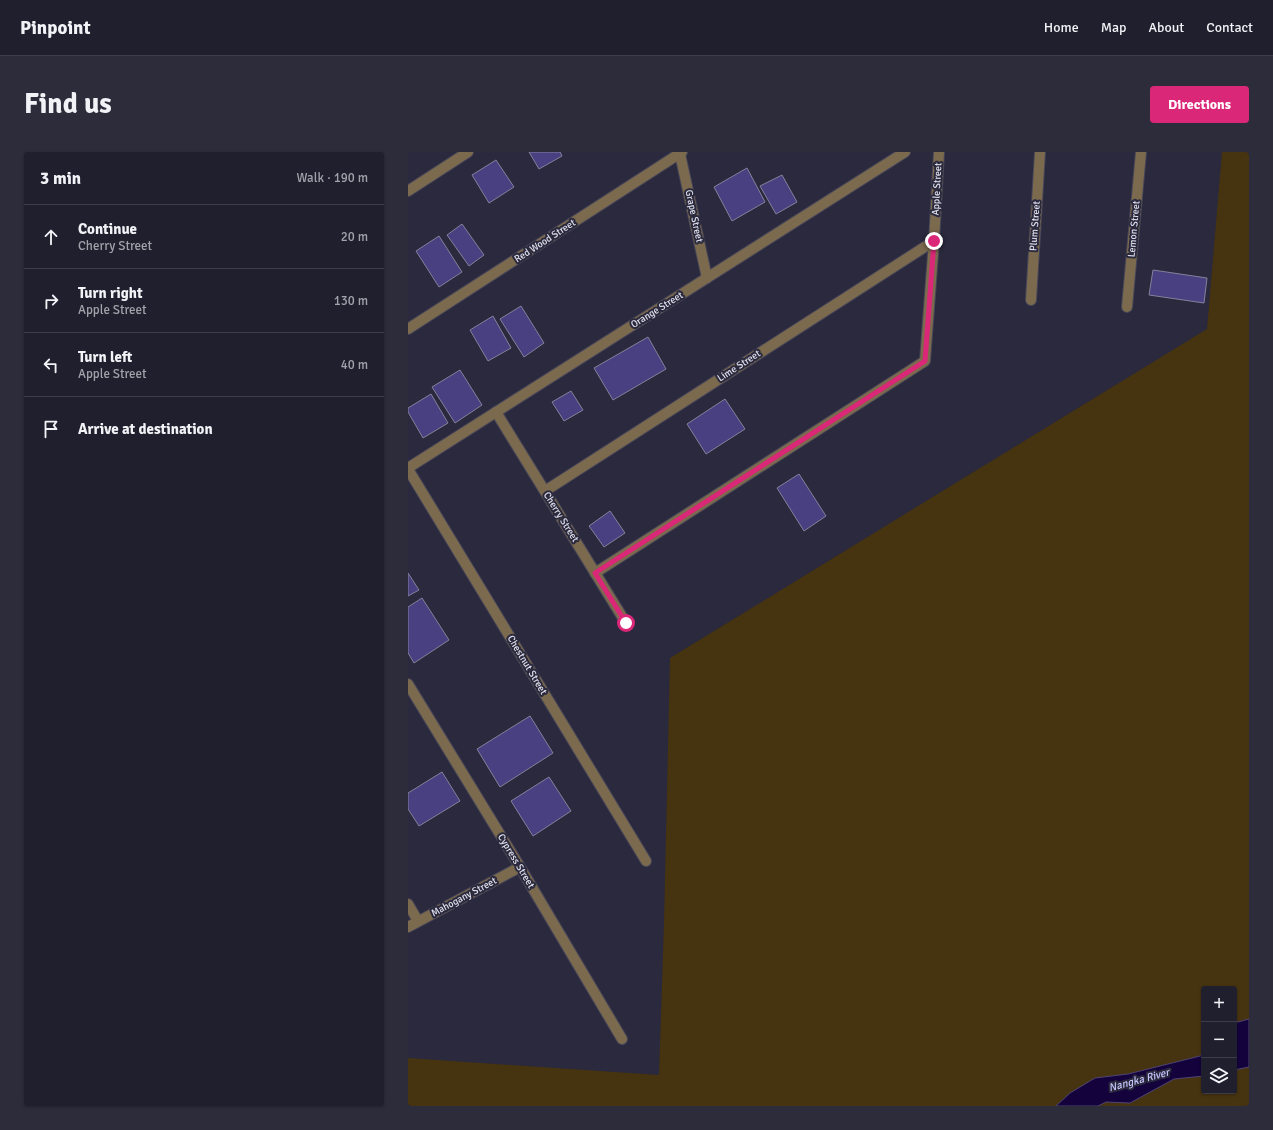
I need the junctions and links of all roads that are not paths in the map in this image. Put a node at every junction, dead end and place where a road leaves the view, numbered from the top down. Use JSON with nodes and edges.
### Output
{"nodes":[{"id":1,"x":466,"y":152,"type":"edge"},
{"id":2,"x":905,"y":152,"type":"edge"},
{"id":3,"x":939,"y":152,"type":"edge"},
{"id":4,"x":1040,"y":152,"type":"edge"},
{"id":5,"x":1141,"y":152,"type":"edge"},
{"id":6,"x":681,"y":153,"type":"edge"},
{"id":7,"x":408,"y":191,"type":"edge"},
{"id":8,"x":934,"y":241,"type":"junction"},
{"id":9,"x":707,"y":278,"type":"junction"},
{"id":10,"x":1031,"y":300,"type":"dead end"},
{"id":11,"x":1127,"y":307,"type":"dead end"},
{"id":12,"x":408,"y":329,"type":"edge"},
{"id":13,"x":496,"y":412,"type":"junction"},
{"id":14,"x":408,"y":469,"type":"edge"},
{"id":15,"x":544,"y":491,"type":"junction"},
{"id":16,"x":595,"y":573,"type":"junction"},
{"id":17,"x":626,"y":623,"type":"dead end"},
{"id":18,"x":408,"y":684,"type":"edge"},
{"id":19,"x":646,"y":861,"type":"dead end"},
{"id":20,"x":520,"y":867,"type":"junction"},
{"id":21,"x":408,"y":904,"type":"edge"},
{"id":22,"x":418,"y":921,"type":"junction"},
{"id":23,"x":408,"y":927,"type":"edge"},
{"id":24,"x":622,"y":1039,"type":"dead end"}],
"edges":[{"from":1,"to":7,"type":"street"},
{"from":2,"to":9,"type":"street","name":"Orange Street"},
{"from":3,"to":8,"type":"street","name":"Apple Street"},
{"from":4,"to":10,"type":"street","name":"Plum Street"},
{"from":5,"to":11,"type":"street","name":"Lemon Street"},
{"from":6,"to":9,"type":"street","name":"Grape Street"},
{"from":6,"to":12,"type":"street","name":"Red Wood Street"},
{"from":8,"to":15,"type":"street","name":"Lime Street"},
{"from":8,"to":16,"type":"street","name":"Apple Street"},
{"from":9,"to":13,"type":"street","name":"Orange Street"},
{"from":13,"to":14,"type":"street","name":"Orange Street"},
{"from":13,"to":15,"type":"street","name":"Cherry Street"},
{"from":14,"to":19,"type":"street","name":"Chestnut Street"},
{"from":15,"to":16,"type":"street","name":"Cherry Street"},
{"from":16,"to":17,"type":"street","name":"Cherry Street"},
{"from":18,"to":20,"type":"street","name":"Cypress Street"},
{"from":20,"to":22,"type":"street","name":"Mahogany Street"},
{"from":20,"to":24,"type":"street","name":"Cypress Street"},
{"from":21,"to":22,"type":"street"},
{"from":22,"to":23,"type":"street","name":"Mahogany Street"}]}
